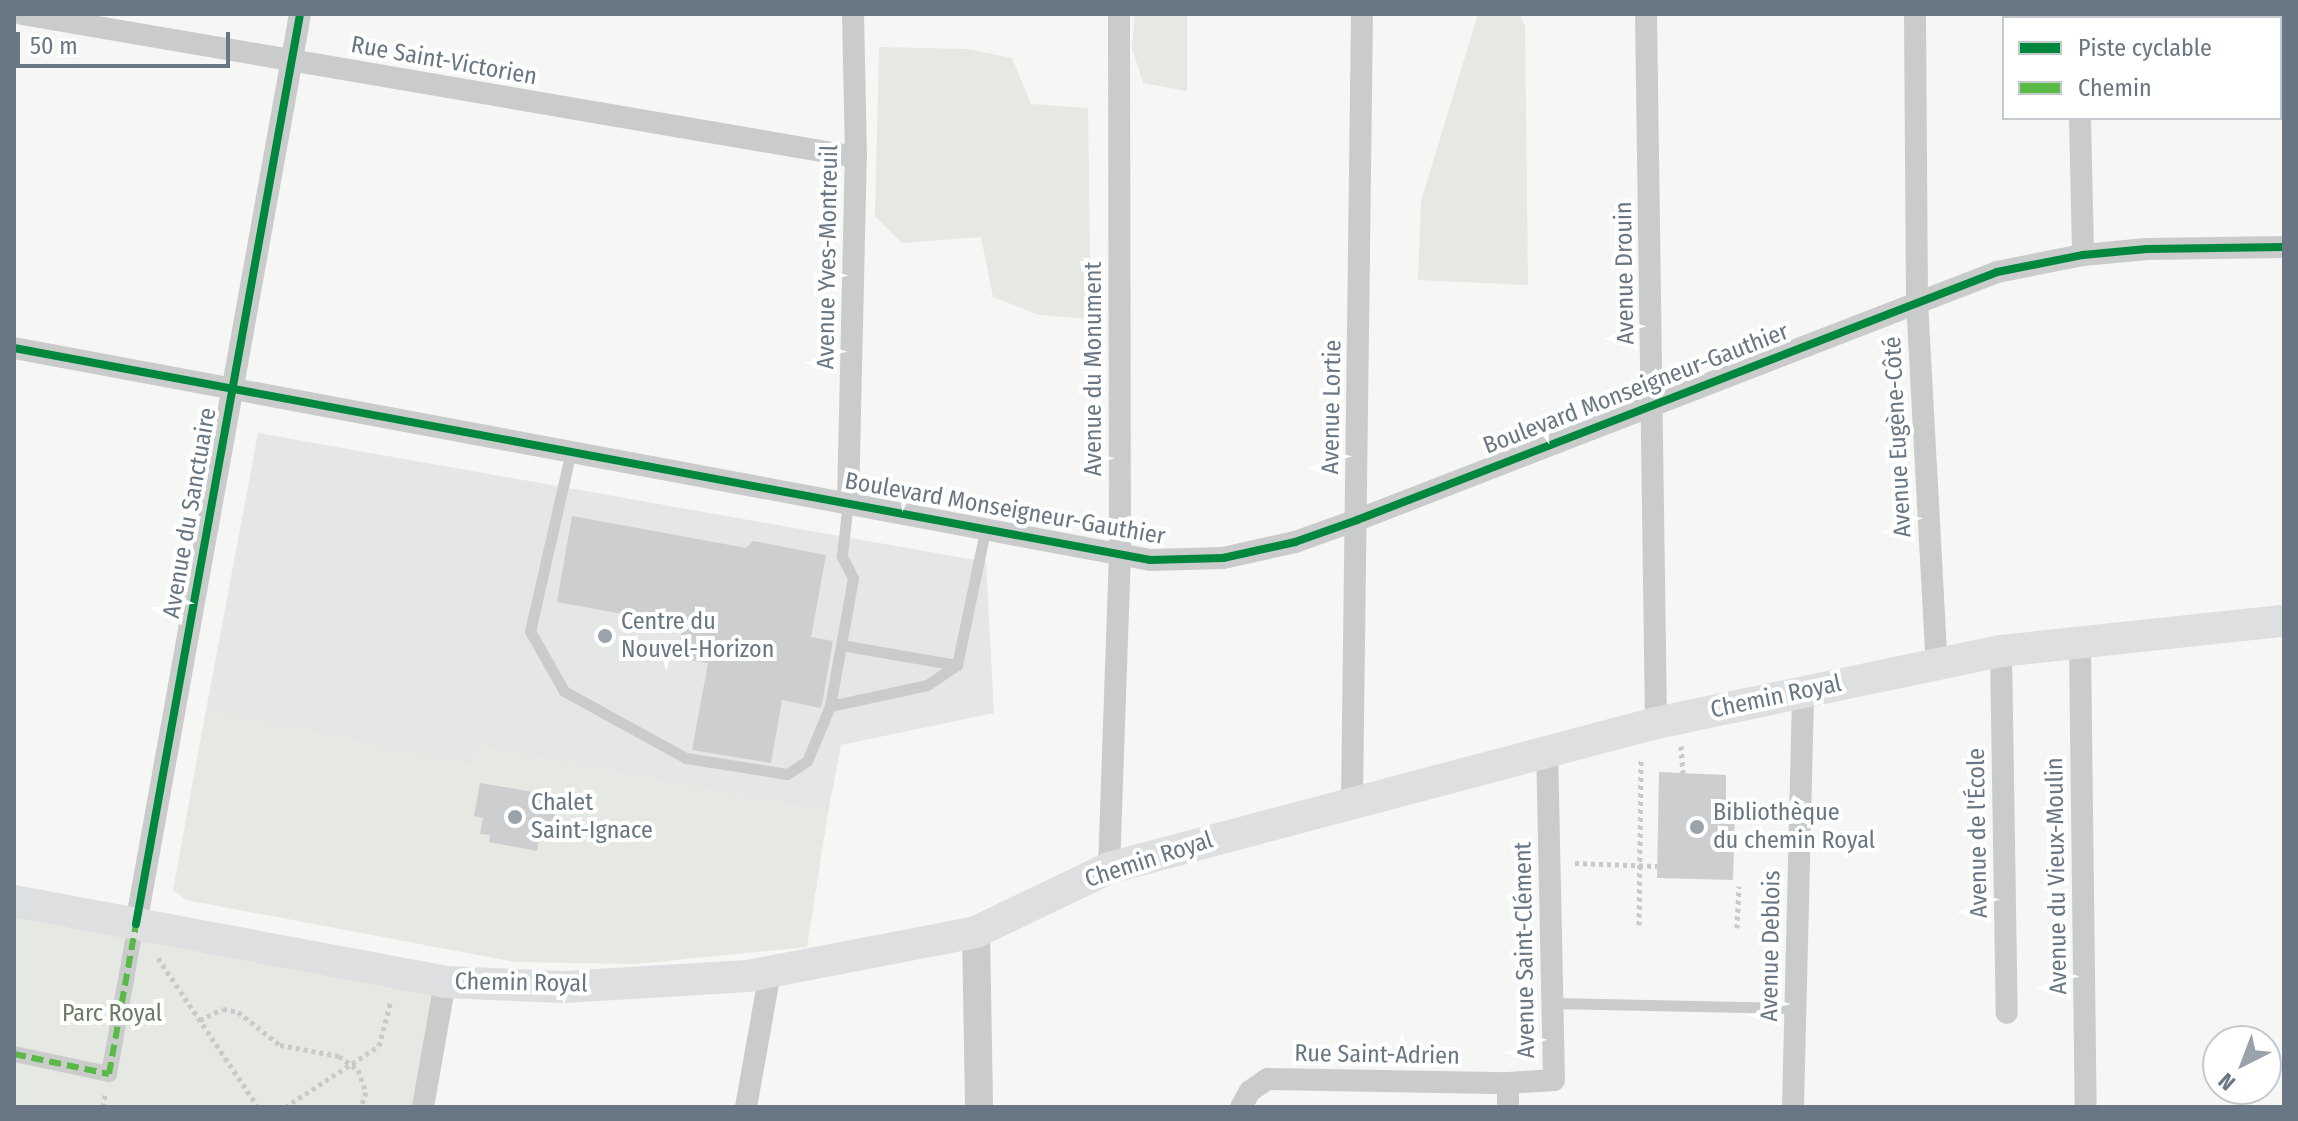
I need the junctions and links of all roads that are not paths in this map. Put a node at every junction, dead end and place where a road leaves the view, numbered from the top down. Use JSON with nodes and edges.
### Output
{"nodes":[{"id":1,"x":22,"y":14,"type":"edge"},
{"id":2,"x":300,"y":14,"type":"edge"},
{"id":3,"x":853,"y":14,"type":"edge"},
{"id":4,"x":1119,"y":14,"type":"edge"},
{"id":5,"x":1362,"y":14,"type":"edge"},
{"id":6,"x":1646,"y":14,"type":"edge"},
{"id":7,"x":1915,"y":14,"type":"edge"},
{"id":8,"x":292,"y":61,"type":"junction"},
{"id":9,"x":2080,"y":120,"type":"edge"},
{"id":10,"x":856,"y":157,"type":"junction"},
{"id":11,"x":2284,"y":247,"type":"edge"},
{"id":12,"x":2083,"y":255,"type":"junction"},
{"id":13,"x":1917,"y":301,"type":"junction"},
{"id":14,"x":14,"y":348,"type":"edge"},
{"id":15,"x":233,"y":389,"type":"junction"},
{"id":16,"x":1653,"y":403,"type":"junction"},
{"id":17,"x":571,"y":450,"type":"junction"},
{"id":18,"x":848,"y":501,"type":"junction"},
{"id":19,"x":1357,"y":520,"type":"junction"},
{"id":20,"x":985,"y":531,"type":"junction"},
{"id":21,"x":1120,"y":555,"type":"junction"},
{"id":22,"x":2284,"y":621,"type":"edge"},
{"id":23,"x":841,"y":645,"type":"junction"},
{"id":24,"x":2080,"y":645,"type":"junction"},
{"id":25,"x":2001,"y":651,"type":"junction"},
{"id":26,"x":957,"y":665,"type":"junction"},
{"id":27,"x":1937,"y":665,"type":"junction"},
{"id":28,"x":1803,"y":689,"type":"junction"},
{"id":29,"x":830,"y":706,"type":"junction"},
{"id":30,"x":1649,"y":725,"type":"junction"},
{"id":31,"x":1547,"y":748,"type":"junction"},
{"id":32,"x":1352,"y":800,"type":"junction"},
{"id":33,"x":1109,"y":868,"type":"junction"},
{"id":34,"x":14,"y":901,"type":"edge"},
{"id":35,"x":136,"y":924,"type":"junction"},
{"id":36,"x":976,"y":932,"type":"junction"},
{"id":37,"x":770,"y":972,"type":"junction"},
{"id":38,"x":445,"y":982,"type":"junction"},
{"id":39,"x":1553,"y":1003,"type":"junction"},
{"id":40,"x":1795,"y":1008,"type":"junction"},
{"id":41,"x":2007,"y":1013,"type":"dead end"},
{"id":42,"x":14,"y":1054,"type":"edge"},
{"id":43,"x":1508,"y":1083,"type":"junction"},
{"id":44,"x":1246,"y":1099,"type":"edge"},
{"id":45,"x":423,"y":1107,"type":"edge"},
{"id":46,"x":746,"y":1107,"type":"edge"},
{"id":47,"x":979,"y":1107,"type":"edge"},
{"id":48,"x":1508,"y":1107,"type":"edge"},
{"id":49,"x":1793,"y":1107,"type":"edge"},
{"id":50,"x":2086,"y":1107,"type":"edge"}],
"edges":[{"from":1,"to":8,"type":"street","name":"Rue Saint-Victorien"},
{"from":2,"to":8,"type":"street","name":"Avenue du Sanctuaire"},
{"from":3,"to":10,"type":"street","name":"Avenue Yves-Montreuil"},
{"from":4,"to":21,"type":"street","name":"Avenue du Monument"},
{"from":5,"to":19,"type":"street","name":"Avenue Lortie"},
{"from":6,"to":16,"type":"street","name":"Avenue Drouin"},
{"from":7,"to":13,"type":"street","name":"Avenue Eugène-Côté"},
{"from":8,"to":10,"type":"street","name":"Rue Saint-Victorien"},
{"from":8,"to":15,"type":"street","name":"Avenue du Sanctuaire"},
{"from":9,"to":12,"type":"street"},
{"from":10,"to":18,"type":"street","name":"Avenue Yves-Montreuil"},
{"from":11,"to":12,"type":"street","name":"Boulevard Monseigneur-Gauthier"},
{"from":12,"to":13,"type":"street","name":"Boulevard Monseigneur-Gauthier"},
{"from":13,"to":16,"type":"street","name":"Boulevard Monseigneur-Gauthier"},
{"from":13,"to":27,"type":"street","name":"Avenue Eugène-Côté"},
{"from":14,"to":15,"type":"street","name":"Boulevard Monseigneur-Gauthier"},
{"from":15,"to":17,"type":"street","name":"Boulevard Monseigneur-Gauthier"},
{"from":15,"to":35,"type":"street","name":"Avenue du Sanctuaire"},
{"from":16,"to":19,"type":"street","name":"Boulevard Monseigneur-Gauthier"},
{"from":16,"to":30,"type":"street","name":"Avenue Drouin"},
{"from":17,"to":18,"type":"street","name":"Boulevard Monseigneur-Gauthier"},
{"from":17,"to":29,"type":"lane"},
{"from":18,"to":20,"type":"street","name":"Boulevard Monseigneur-Gauthier"},
{"from":18,"to":23,"type":"lane"},
{"from":19,"to":21,"type":"street","name":"Boulevard Monseigneur-Gauthier"},
{"from":19,"to":32,"type":"street","name":"Avenue Lortie"},
{"from":20,"to":21,"type":"street","name":"Boulevard Monseigneur-Gauthier"},
{"from":20,"to":26,"type":"lane"},
{"from":21,"to":33,"type":"street","name":"Avenue du Monument"},
{"from":22,"to":24,"type":"main road","name":"Chemin Royal"},
{"from":23,"to":26,"type":"lane"},
{"from":23,"to":29,"type":"lane"},
{"from":24,"to":25,"type":"main road","name":"Chemin Royal"},
{"from":24,"to":50,"type":"street","name":"Avenue du Vieux-Moulin"},
{"from":25,"to":27,"type":"main road","name":"Chemin Royal"},
{"from":25,"to":41,"type":"street","name":"Avenue de l'École"},
{"from":26,"to":29,"type":"lane"},
{"from":27,"to":28,"type":"main road","name":"Chemin Royal"},
{"from":28,"to":30,"type":"main road","name":"Chemin Royal"},
{"from":28,"to":40,"type":"street","name":"Avenue Deblois"},
{"from":30,"to":31,"type":"main road","name":"Chemin Royal"},
{"from":31,"to":32,"type":"main road","name":"Chemin Royal"},
{"from":31,"to":39,"type":"street","name":"Avenue Saint-Clément"},
{"from":32,"to":33,"type":"main road","name":"Chemin Royal"},
{"from":33,"to":36,"type":"main road","name":"Chemin Royal"},
{"from":34,"to":35,"type":"main road","name":"Chemin Royal"},
{"from":35,"to":38,"type":"main road","name":"Chemin Royal"},
{"from":35,"to":42,"type":"street"},
{"from":36,"to":37,"type":"main road","name":"Chemin Royal"},
{"from":36,"to":47,"type":"street"},
{"from":37,"to":38,"type":"main road","name":"Chemin Royal"},
{"from":37,"to":46,"type":"street"},
{"from":38,"to":45,"type":"street"},
{"from":39,"to":40,"type":"lane"},
{"from":39,"to":43,"type":"street","name":"Avenue Saint-Clément"},
{"from":40,"to":49,"type":"street","name":"Avenue Deblois"},
{"from":43,"to":44,"type":"street","name":"Rue Saint-Adrien"},
{"from":43,"to":48,"type":"street","name":"Avenue Saint-Clément"}]}
